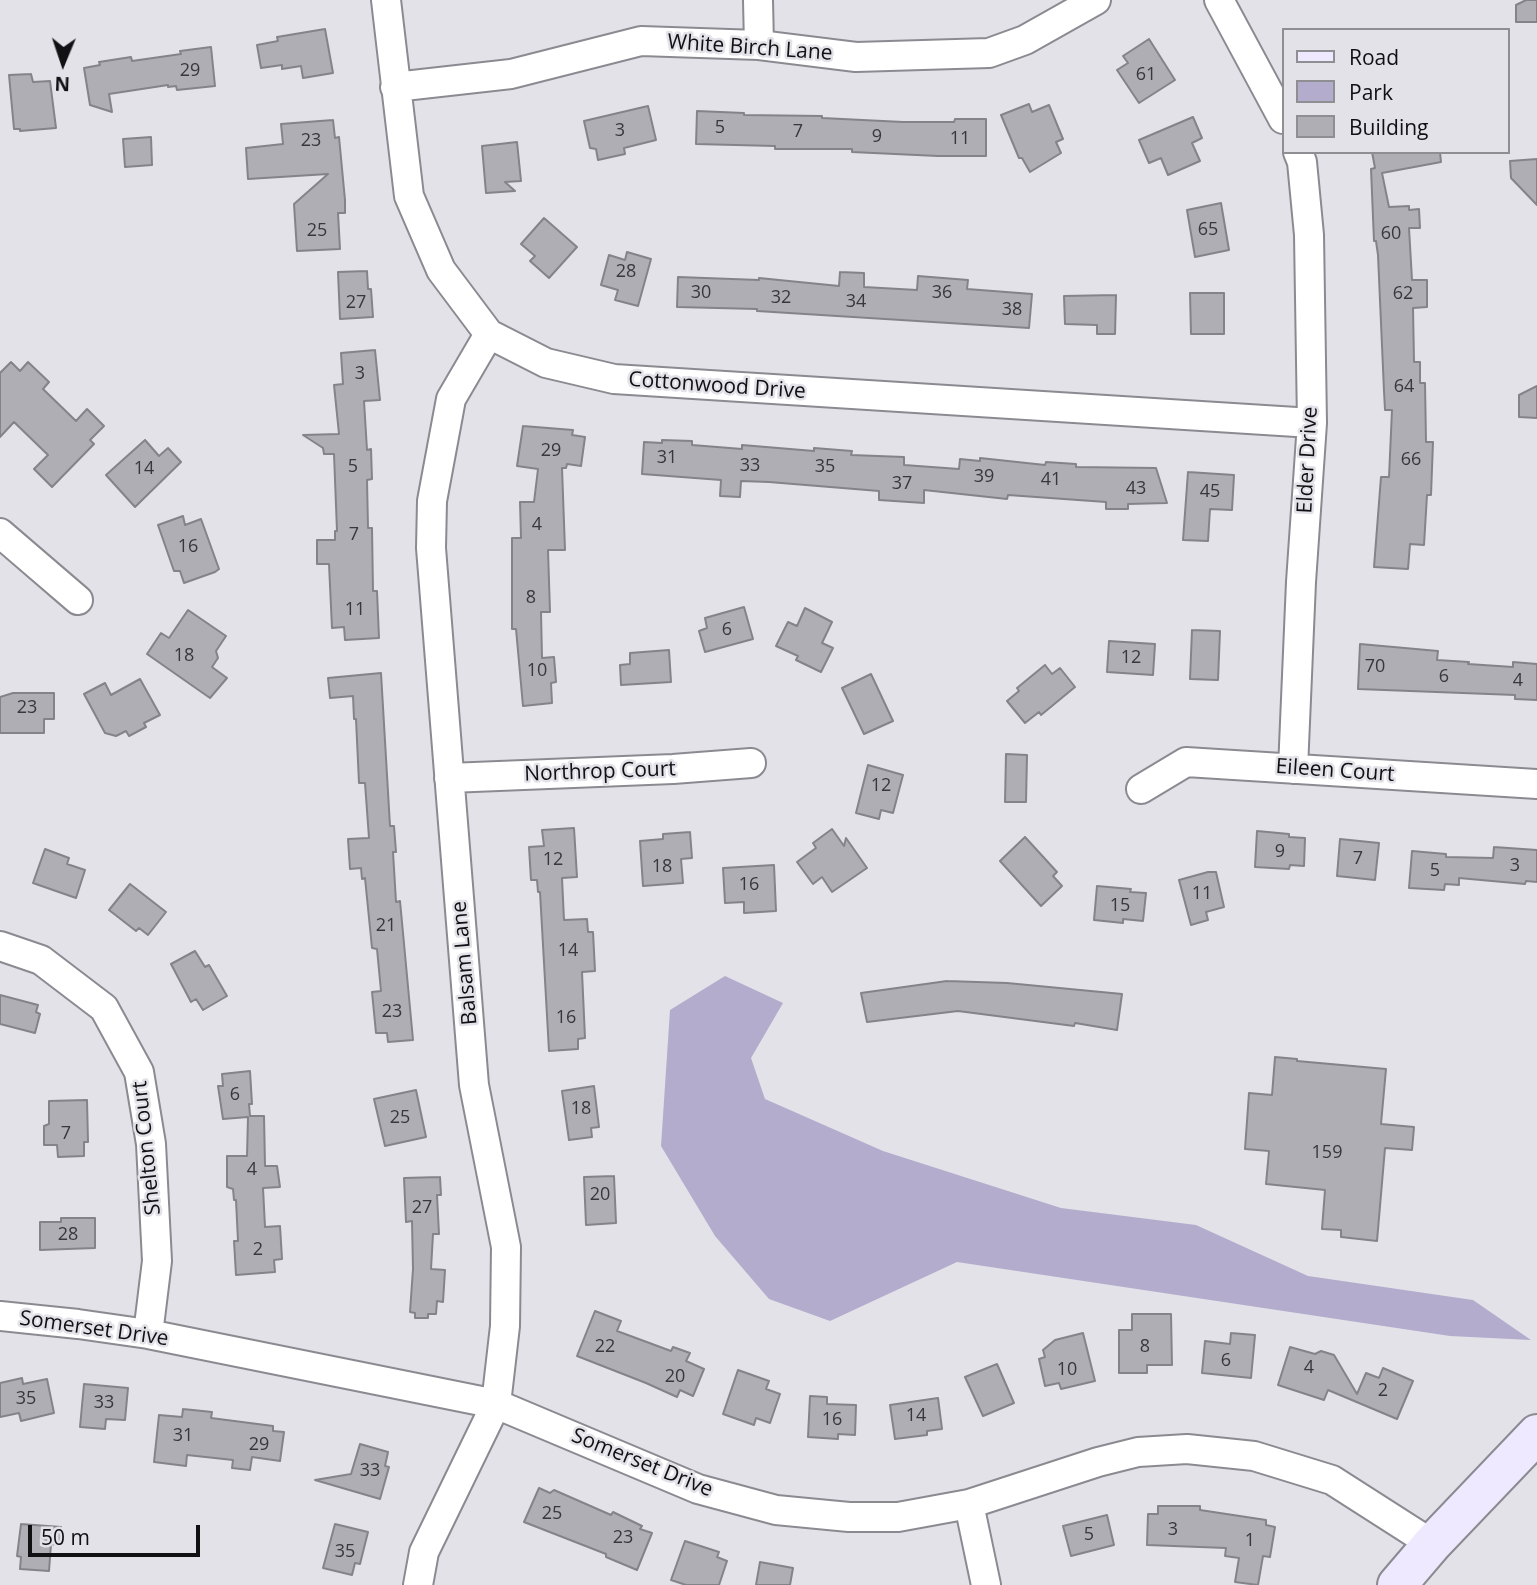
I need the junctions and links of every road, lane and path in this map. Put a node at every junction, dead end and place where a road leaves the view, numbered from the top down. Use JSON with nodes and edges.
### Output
{"nodes":[{"id":1,"x":387,"y":0,"type":"edge"},
{"id":2,"x":758,"y":0,"type":"edge"},
{"id":3,"x":1096,"y":0,"type":"edge"},
{"id":4,"x":1219,"y":0,"type":"edge"},
{"id":5,"x":759,"y":45,"type":"junction"},
{"id":6,"x":396,"y":86,"type":"junction"},
{"id":7,"x":1282,"y":118,"type":"edge"},
{"id":8,"x":1299,"y":154,"type":"edge"},
{"id":9,"x":489,"y":334,"type":"junction"},
{"id":10,"x":1312,"y":423,"type":"junction"},
{"id":11,"x":0,"y":533,"type":"edge"},
{"id":12,"x":78,"y":600,"type":"dead end"},
{"id":13,"x":751,"y":763,"type":"dead end"},
{"id":14,"x":1293,"y":769,"type":"junction"},
{"id":15,"x":449,"y":778,"type":"junction"},
{"id":16,"x":1537,"y":784,"type":"edge"},
{"id":17,"x":1141,"y":789,"type":"dead end"},
{"id":18,"x":0,"y":946,"type":"edge"},
{"id":19,"x":0,"y":1316,"type":"edge"},
{"id":20,"x":148,"y":1334,"type":"junction"},
{"id":21,"x":496,"y":1404,"type":"junction"},
{"id":22,"x":1532,"y":1450,"type":"edge"},
{"id":23,"x":969,"y":1504,"type":"junction"},
{"id":24,"x":1432,"y":1544,"type":"junction"},
{"id":25,"x":418,"y":1585,"type":"edge"},
{"id":26,"x":986,"y":1585,"type":"edge"},
{"id":27,"x":1397,"y":1585,"type":"edge"}],
"edges":[{"from":1,"to":6,"type":"street","name":"Cottonwood Drive"},
{"from":2,"to":5,"type":"street"},
{"from":3,"to":5,"type":"street","name":"White Birch Lane"},
{"from":4,"to":7,"type":"street"},
{"from":5,"to":6,"type":"street","name":"White Birch Lane"},
{"from":6,"to":9,"type":"street","name":"Cottonwood Drive"},
{"from":8,"to":10,"type":"street","name":"Elder Drive"},
{"from":9,"to":10,"type":"street","name":"Cottonwood Drive"},
{"from":9,"to":15,"type":"street","name":"Balsam Lane"},
{"from":10,"to":14,"type":"street","name":"Elder Drive"},
{"from":11,"to":12,"type":"street"},
{"from":13,"to":15,"type":"street","name":"Northrop Court"},
{"from":14,"to":16,"type":"street","name":"Eileen Court"},
{"from":14,"to":17,"type":"street","name":"Eileen Court"},
{"from":15,"to":21,"type":"street","name":"Balsam Lane"},
{"from":18,"to":20,"type":"street","name":"Shelton Court"},
{"from":19,"to":20,"type":"street","name":"Somerset Drive"},
{"from":20,"to":21,"type":"street","name":"Somerset Drive"},
{"from":21,"to":23,"type":"street","name":"Somerset Drive"},
{"from":21,"to":25,"type":"street","name":"Balsam Lane"},
{"from":22,"to":24,"type":"main road"},
{"from":23,"to":24,"type":"street","name":"Somerset Drive"},
{"from":23,"to":26,"type":"street"},
{"from":24,"to":27,"type":"main road"}]}
